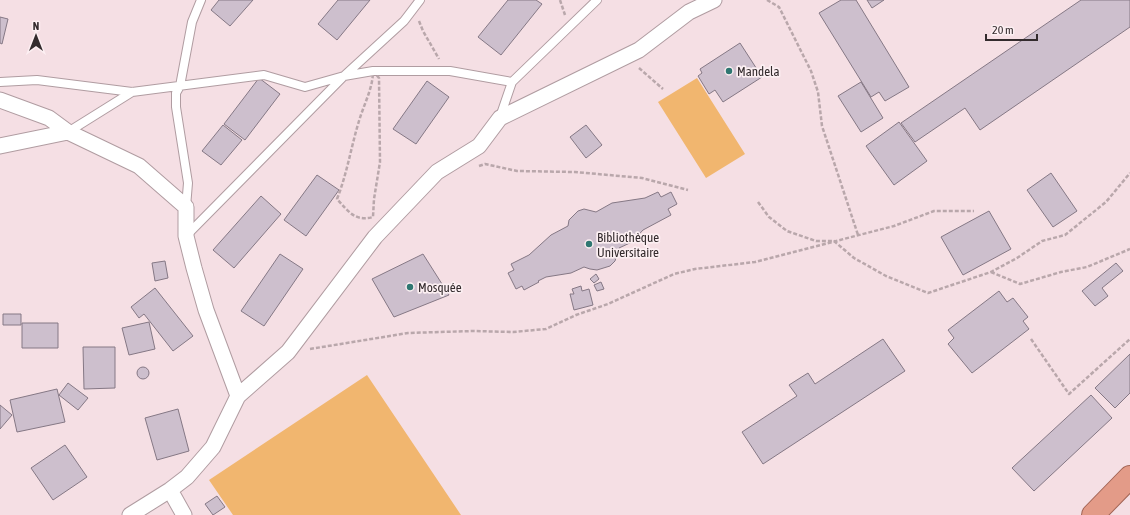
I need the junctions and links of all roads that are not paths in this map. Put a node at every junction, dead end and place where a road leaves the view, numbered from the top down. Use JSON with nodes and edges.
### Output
{"nodes":[{"id":1,"x":201,"y":0,"type":"edge"},
{"id":2,"x":420,"y":0,"type":"edge"},
{"id":3,"x":597,"y":0,"type":"edge"},
{"id":4,"x":714,"y":0,"type":"edge"},
{"id":5,"x":344,"y":76,"type":"junction"},
{"id":6,"x":0,"y":82,"type":"edge"},
{"id":7,"x":512,"y":82,"type":"junction"},
{"id":8,"x":180,"y":86,"type":"junction"},
{"id":9,"x":132,"y":92,"type":"junction"},
{"id":10,"x":0,"y":100,"type":"edge"},
{"id":11,"x":500,"y":118,"type":"junction"},
{"id":12,"x":68,"y":132,"type":"junction"},
{"id":13,"x":0,"y":146,"type":"edge"},
{"id":14,"x":186,"y":207,"type":"junction"},
{"id":15,"x":186,"y":236,"type":"junction"},
{"id":16,"x":238,"y":396,"type":"junction"},
{"id":17,"x":1130,"y":477,"type":"edge"},
{"id":18,"x":170,"y":490,"type":"junction"},
{"id":19,"x":130,"y":515,"type":"edge"},
{"id":20,"x":184,"y":515,"type":"edge"},
{"id":21,"x":1093,"y":515,"type":"edge"}],
"edges":[{"from":1,"to":8,"type":"lane"},
{"from":2,"to":5,"type":"lane"},
{"from":3,"to":7,"type":"lane"},
{"from":4,"to":11,"type":"street"},
{"from":5,"to":7,"type":"lane"},
{"from":5,"to":8,"type":"lane"},
{"from":5,"to":15,"type":"lane"},
{"from":6,"to":9,"type":"lane"},
{"from":7,"to":11,"type":"lane"},
{"from":8,"to":9,"type":"lane"},
{"from":8,"to":14,"type":"lane"},
{"from":9,"to":12,"type":"lane"},
{"from":10,"to":12,"type":"street"},
{"from":11,"to":16,"type":"street"},
{"from":12,"to":13,"type":"street"},
{"from":12,"to":14,"type":"street"},
{"from":14,"to":15,"type":"street"},
{"from":15,"to":16,"type":"street"},
{"from":16,"to":18,"type":"street"},
{"from":17,"to":21,"type":"highway"},
{"from":18,"to":19,"type":"street"},
{"from":18,"to":20,"type":"street"}]}
